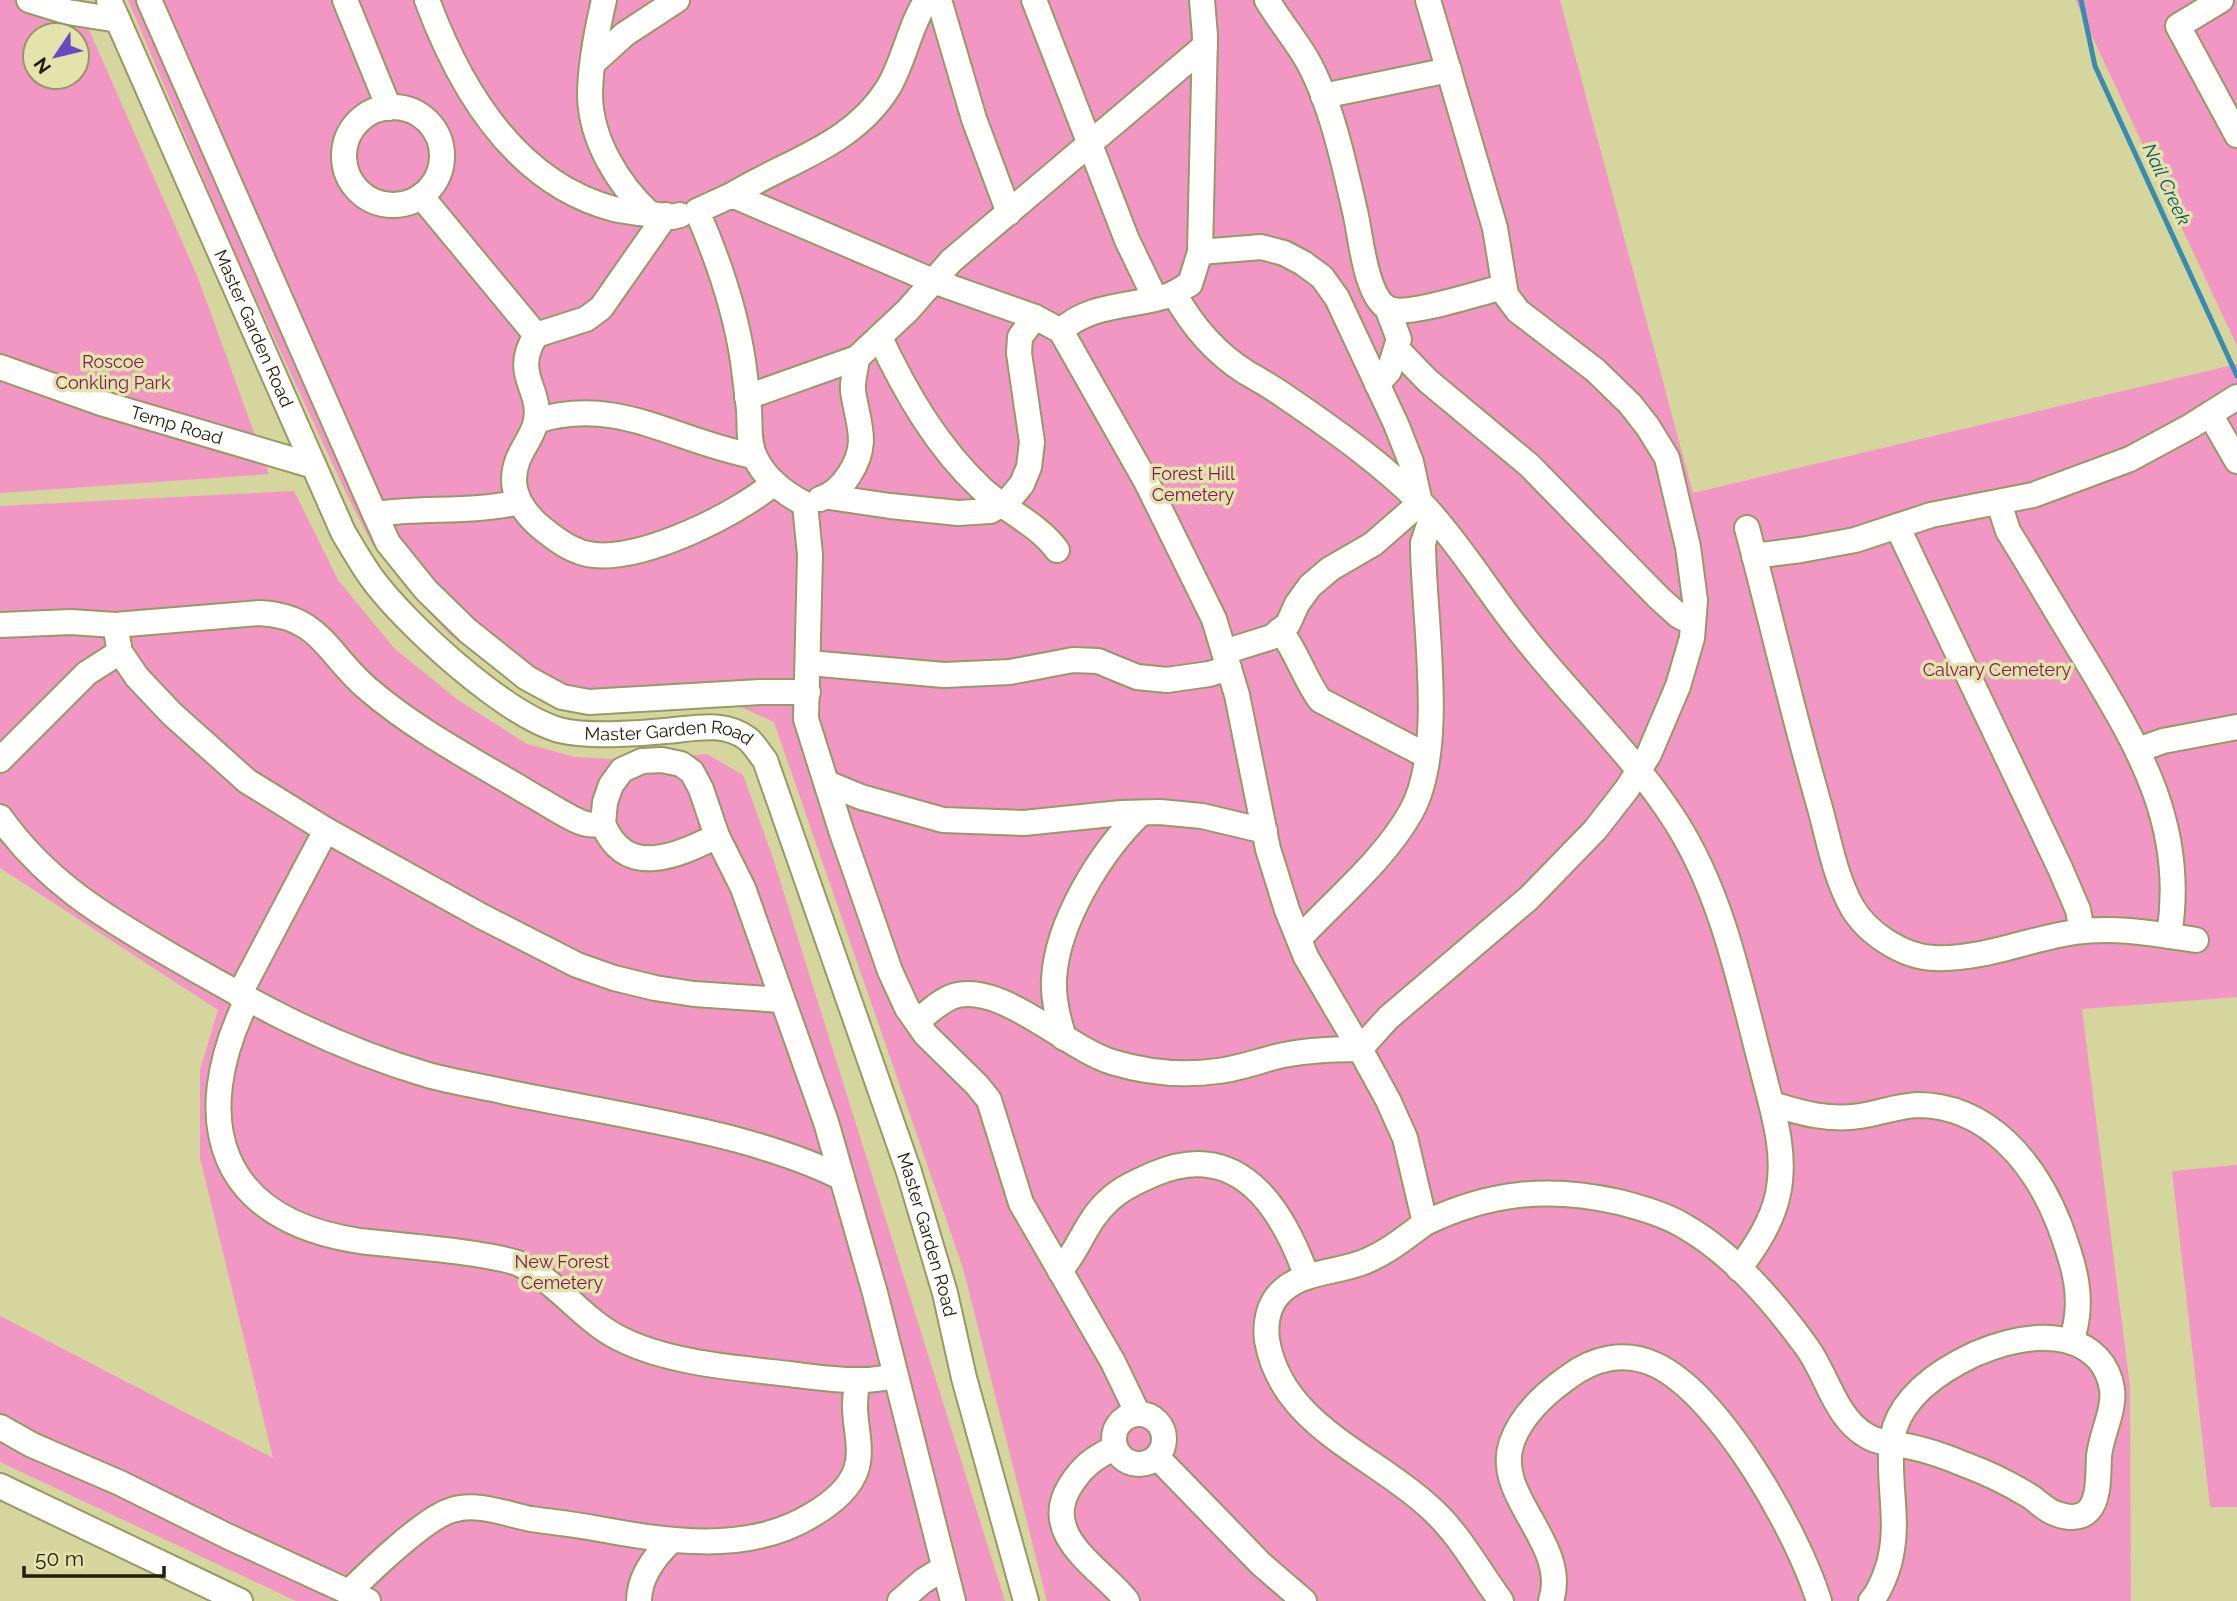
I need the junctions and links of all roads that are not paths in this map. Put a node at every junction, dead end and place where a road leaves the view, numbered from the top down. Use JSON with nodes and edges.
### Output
{"nodes":[{"id":1,"x":29,"y":0,"type":"edge"},
{"id":2,"x":149,"y":0,"type":"edge"},
{"id":3,"x":345,"y":0,"type":"edge"},
{"id":4,"x":427,"y":0,"type":"edge"},
{"id":5,"x":604,"y":0,"type":"edge"},
{"id":6,"x":677,"y":0,"type":"edge"},
{"id":7,"x":927,"y":0,"type":"edge"},
{"id":8,"x":939,"y":0,"type":"edge"},
{"id":9,"x":1034,"y":0,"type":"edge"},
{"id":10,"x":1202,"y":0,"type":"edge"},
{"id":11,"x":1267,"y":0,"type":"edge"},
{"id":12,"x":1428,"y":0,"type":"edge"},
{"id":13,"x":2221,"y":0,"type":"edge"},
{"id":14,"x":113,"y":10,"type":"edge"},
{"id":15,"x":1205,"y":46,"type":"junction"},
{"id":16,"x":593,"y":63,"type":"junction"},
{"id":17,"x":1449,"y":70,"type":"junction"},
{"id":18,"x":1323,"y":96,"type":"junction"},
{"id":19,"x":389,"y":108,"type":"junction"},
{"id":20,"x":2237,"y":135,"type":"edge"},
{"id":21,"x":1089,"y":143,"type":"junction"},
{"id":22,"x":732,"y":195,"type":"junction"},
{"id":23,"x":421,"y":196,"type":"junction"},
{"id":24,"x":698,"y":211,"type":"junction"},
{"id":25,"x":1009,"y":213,"type":"junction"},
{"id":26,"x":657,"y":214,"type":"junction"},
{"id":27,"x":1200,"y":252,"type":"junction"},
{"id":28,"x":933,"y":281,"type":"junction"},
{"id":29,"x":1504,"y":287,"type":"junction"},
{"id":30,"x":1165,"y":296,"type":"junction"},
{"id":31,"x":1382,"y":303,"type":"junction"},
{"id":32,"x":1421,"y":308,"type":"junction"},
{"id":33,"x":1345,"y":315,"type":"junction"},
{"id":34,"x":1035,"y":317,"type":"junction"},
{"id":35,"x":1060,"y":331,"type":"junction"},
{"id":36,"x":536,"y":335,"type":"junction"},
{"id":37,"x":880,"y":338,"type":"junction"},
{"id":38,"x":1398,"y":344,"type":"junction"},
{"id":39,"x":857,"y":358,"type":"junction"},
{"id":40,"x":0,"y":367,"type":"edge"},
{"id":41,"x":829,"y":369,"type":"junction"},
{"id":42,"x":1377,"y":384,"type":"junction"},
{"id":43,"x":853,"y":389,"type":"junction"},
{"id":44,"x":747,"y":397,"type":"junction"},
{"id":45,"x":2237,"y":397,"type":"edge"},
{"id":46,"x":535,"y":412,"type":"junction"},
{"id":47,"x":2210,"y":414,"type":"junction"},
{"id":48,"x":754,"y":456,"type":"junction"},
{"id":49,"x":2237,"y":461,"type":"edge"},
{"id":50,"x":314,"y":466,"type":"junction"},
{"id":51,"x":1028,"y":469,"type":"junction"},
{"id":52,"x":774,"y":483,"type":"junction"},
{"id":53,"x":817,"y":500,"type":"junction"},
{"id":54,"x":519,"y":502,"type":"junction"},
{"id":55,"x":1999,"y":503,"type":"junction"},
{"id":56,"x":1001,"y":505,"type":"junction"},
{"id":57,"x":1426,"y":510,"type":"junction"},
{"id":58,"x":375,"y":514,"type":"junction"},
{"id":59,"x":1897,"y":526,"type":"junction"},
{"id":60,"x":1746,"y":528,"type":"dead end"},
{"id":61,"x":1754,"y":556,"type":"junction"},
{"id":62,"x":1693,"y":623,"type":"junction"},
{"id":63,"x":0,"y":625,"type":"edge"},
{"id":64,"x":115,"y":625,"type":"junction"},
{"id":65,"x":1280,"y":630,"type":"junction"},
{"id":66,"x":120,"y":652,"type":"junction"},
{"id":67,"x":1227,"y":660,"type":"junction"},
{"id":68,"x":809,"y":663,"type":"junction"},
{"id":69,"x":808,"y":692,"type":"junction"},
{"id":70,"x":2237,"y":727,"type":"edge"},
{"id":71,"x":2138,"y":750,"type":"junction"},
{"id":72,"x":1427,"y":757,"type":"junction"},
{"id":73,"x":0,"y":760,"type":"edge"},
{"id":74,"x":1639,"y":769,"type":"junction"},
{"id":75,"x":827,"y":783,"type":"junction"},
{"id":76,"x":1141,"y":813,"type":"junction"},
{"id":77,"x":0,"y":817,"type":"edge"},
{"id":78,"x":603,"y":824,"type":"junction"},
{"id":79,"x":326,"y":831,"type":"junction"},
{"id":80,"x":1265,"y":831,"type":"junction"},
{"id":81,"x":717,"y":836,"type":"junction"},
{"id":82,"x":2082,"y":931,"type":"junction"},
{"id":83,"x":2169,"y":936,"type":"junction"},
{"id":84,"x":1299,"y":939,"type":"junction"},
{"id":85,"x":2196,"y":940,"type":"dead end"},
{"id":86,"x":243,"y":998,"type":"junction"},
{"id":87,"x":782,"y":1000,"type":"junction"},
{"id":88,"x":917,"y":1022,"type":"junction"},
{"id":89,"x":1064,"y":1038,"type":"junction"},
{"id":90,"x":1360,"y":1049,"type":"junction"},
{"id":91,"x":1772,"y":1104,"type":"junction"},
{"id":92,"x":842,"y":1178,"type":"junction"},
{"id":93,"x":1425,"y":1223,"type":"junction"},
{"id":94,"x":1739,"y":1269,"type":"junction"},
{"id":95,"x":1060,"y":1271,"type":"junction"},
{"id":96,"x":1307,"y":1277,"type":"junction"},
{"id":97,"x":2071,"y":1342,"type":"junction"},
{"id":98,"x":895,"y":1377,"type":"junction"},
{"id":99,"x":857,"y":1380,"type":"junction"},
{"id":100,"x":1138,"y":1413,"type":"junction"},
{"id":101,"x":0,"y":1427,"type":"edge"},
{"id":102,"x":1892,"y":1444,"type":"junction"},
{"id":103,"x":1115,"y":1448,"type":"junction"},
{"id":104,"x":1157,"y":1457,"type":"junction"},
{"id":105,"x":0,"y":1486,"type":"edge"},
{"id":106,"x":672,"y":1540,"type":"junction"},
{"id":107,"x":944,"y":1567,"type":"junction"},
{"id":108,"x":358,"y":1597,"type":"edge"},
{"id":109,"x":240,"y":1601,"type":"edge"},
{"id":110,"x":639,"y":1601,"type":"edge"},
{"id":111,"x":900,"y":1601,"type":"edge"},
{"id":112,"x":953,"y":1601,"type":"edge"},
{"id":113,"x":1026,"y":1601,"type":"edge"},
{"id":114,"x":1127,"y":1601,"type":"edge"},
{"id":115,"x":1304,"y":1601,"type":"edge"},
{"id":116,"x":1500,"y":1601,"type":"edge"},
{"id":117,"x":1551,"y":1601,"type":"edge"},
{"id":118,"x":1819,"y":1601,"type":"edge"},
{"id":119,"x":1871,"y":1601,"type":"edge"}],
"edges":[{"from":1,"to":14,"type":"street"},
{"from":2,"to":58,"type":"street"},
{"from":3,"to":19,"type":"street"},
{"from":4,"to":26,"type":"street"},
{"from":5,"to":16,"type":"street"},
{"from":6,"to":16,"type":"street"},
{"from":7,"to":22,"type":"street"},
{"from":8,"to":25,"type":"street"},
{"from":9,"to":21,"type":"street"},
{"from":10,"to":15,"type":"street"},
{"from":11,"to":18,"type":"street"},
{"from":12,"to":17,"type":"street"},
{"from":13,"to":20,"type":"street"},
{"from":14,"to":50,"type":"street","name":"Master Garden Road"},
{"from":15,"to":21,"type":"street"},
{"from":15,"to":27,"type":"street"},
{"from":16,"to":26,"type":"street"},
{"from":17,"to":18,"type":"street"},
{"from":17,"to":29,"type":"street"},
{"from":18,"to":31,"type":"street"},
{"from":19,"to":23,"type":"street"},
{"from":19,"to":23,"type":"street"},
{"from":21,"to":25,"type":"street"},
{"from":21,"to":30,"type":"street"},
{"from":22,"to":24,"type":"street"},
{"from":22,"to":28,"type":"street"},
{"from":23,"to":36,"type":"street"},
{"from":24,"to":26,"type":"street"},
{"from":24,"to":44,"type":"street"},
{"from":25,"to":28,"type":"street"},
{"from":26,"to":36,"type":"street"},
{"from":27,"to":30,"type":"street"},
{"from":27,"to":33,"type":"street"},
{"from":28,"to":34,"type":"street"},
{"from":28,"to":37,"type":"street"},
{"from":29,"to":32,"type":"street"},
{"from":29,"to":62,"type":"street"},
{"from":30,"to":35,"type":"street"},
{"from":30,"to":57,"type":"street"},
{"from":31,"to":32,"type":"street"},
{"from":31,"to":33,"type":"street"},
{"from":31,"to":38,"type":"street"},
{"from":32,"to":38,"type":"street"},
{"from":33,"to":42,"type":"street"},
{"from":34,"to":35,"type":"street"},
{"from":34,"to":51,"type":"street"},
{"from":35,"to":67,"type":"street"},
{"from":36,"to":46,"type":"street"},
{"from":37,"to":39,"type":"street"},
{"from":37,"to":56,"type":"street"},
{"from":38,"to":42,"type":"street"},
{"from":38,"to":62,"type":"street"},
{"from":39,"to":41,"type":"street"},
{"from":39,"to":43,"type":"street"},
{"from":40,"to":50,"type":"street","name":"Temp Road"},
{"from":41,"to":43,"type":"street"},
{"from":41,"to":44,"type":"street"},
{"from":42,"to":57,"type":"street"},
{"from":43,"to":53,"type":"street"},
{"from":44,"to":48,"type":"street"},
{"from":45,"to":47,"type":"street"},
{"from":46,"to":48,"type":"street"},
{"from":46,"to":54,"type":"street"},
{"from":47,"to":49,"type":"street"},
{"from":47,"to":55,"type":"street"},
{"from":48,"to":52,"type":"street"},
{"from":50,"to":113,"type":"street","name":"Master Garden Road"},
{"from":51,"to":56,"type":"street"},
{"from":51,"to":56,"type":"street"},
{"from":52,"to":53,"type":"street"},
{"from":52,"to":54,"type":"street"},
{"from":53,"to":56,"type":"street"},
{"from":53,"to":68,"type":"street"},
{"from":54,"to":58,"type":"street"},
{"from":55,"to":59,"type":"street"},
{"from":55,"to":71,"type":"street"},
{"from":57,"to":65,"type":"street"},
{"from":57,"to":72,"type":"street"},
{"from":57,"to":74,"type":"street"},
{"from":58,"to":69,"type":"street"},
{"from":59,"to":61,"type":"street"},
{"from":59,"to":82,"type":"street"},
{"from":60,"to":61,"type":"street"},
{"from":61,"to":82,"type":"street"},
{"from":62,"to":74,"type":"street"},
{"from":63,"to":64,"type":"street"},
{"from":64,"to":66,"type":"street"},
{"from":64,"to":78,"type":"street"},
{"from":65,"to":67,"type":"street"},
{"from":65,"to":72,"type":"street"},
{"from":66,"to":73,"type":"street"},
{"from":66,"to":79,"type":"street"},
{"from":67,"to":68,"type":"street"},
{"from":67,"to":80,"type":"street"},
{"from":68,"to":69,"type":"street"},
{"from":69,"to":75,"type":"street"},
{"from":70,"to":71,"type":"street"},
{"from":71,"to":83,"type":"street"},
{"from":72,"to":84,"type":"street"},
{"from":74,"to":90,"type":"street"},
{"from":74,"to":91,"type":"street"},
{"from":75,"to":76,"type":"street"},
{"from":75,"to":88,"type":"street"},
{"from":76,"to":80,"type":"street"},
{"from":76,"to":89,"type":"street"},
{"from":77,"to":86,"type":"street"},
{"from":78,"to":81,"type":"street"},
{"from":78,"to":81,"type":"street"},
{"from":79,"to":86,"type":"street"},
{"from":79,"to":87,"type":"street"},
{"from":80,"to":84,"type":"street"},
{"from":81,"to":87,"type":"street"},
{"from":82,"to":83,"type":"street"},
{"from":83,"to":85,"type":"street"},
{"from":84,"to":90,"type":"street"},
{"from":86,"to":92,"type":"street"},
{"from":86,"to":99,"type":"street"},
{"from":87,"to":92,"type":"street"},
{"from":88,"to":89,"type":"street"},
{"from":88,"to":95,"type":"street"},
{"from":89,"to":90,"type":"street"},
{"from":90,"to":93,"type":"street"},
{"from":91,"to":94,"type":"street"},
{"from":91,"to":97,"type":"street"},
{"from":92,"to":98,"type":"street"},
{"from":93,"to":94,"type":"street"},
{"from":93,"to":96,"type":"street"},
{"from":94,"to":102,"type":"street"},
{"from":95,"to":96,"type":"street"},
{"from":95,"to":100,"type":"street"},
{"from":96,"to":116,"type":"street"},
{"from":97,"to":102,"type":"street"},
{"from":97,"to":102,"type":"street"},
{"from":98,"to":99,"type":"street"},
{"from":98,"to":107,"type":"street"},
{"from":99,"to":106,"type":"street"},
{"from":100,"to":103,"type":"street"},
{"from":100,"to":104,"type":"street"},
{"from":101,"to":108,"type":"street"},
{"from":102,"to":119,"type":"street"},
{"from":103,"to":104,"type":"street"},
{"from":103,"to":114,"type":"street"},
{"from":104,"to":115,"type":"street"},
{"from":105,"to":109,"type":"street"},
{"from":106,"to":108,"type":"street"},
{"from":106,"to":110,"type":"street"},
{"from":107,"to":111,"type":"street"},
{"from":107,"to":112,"type":"street"},
{"from":117,"to":118,"type":"street"}]}
